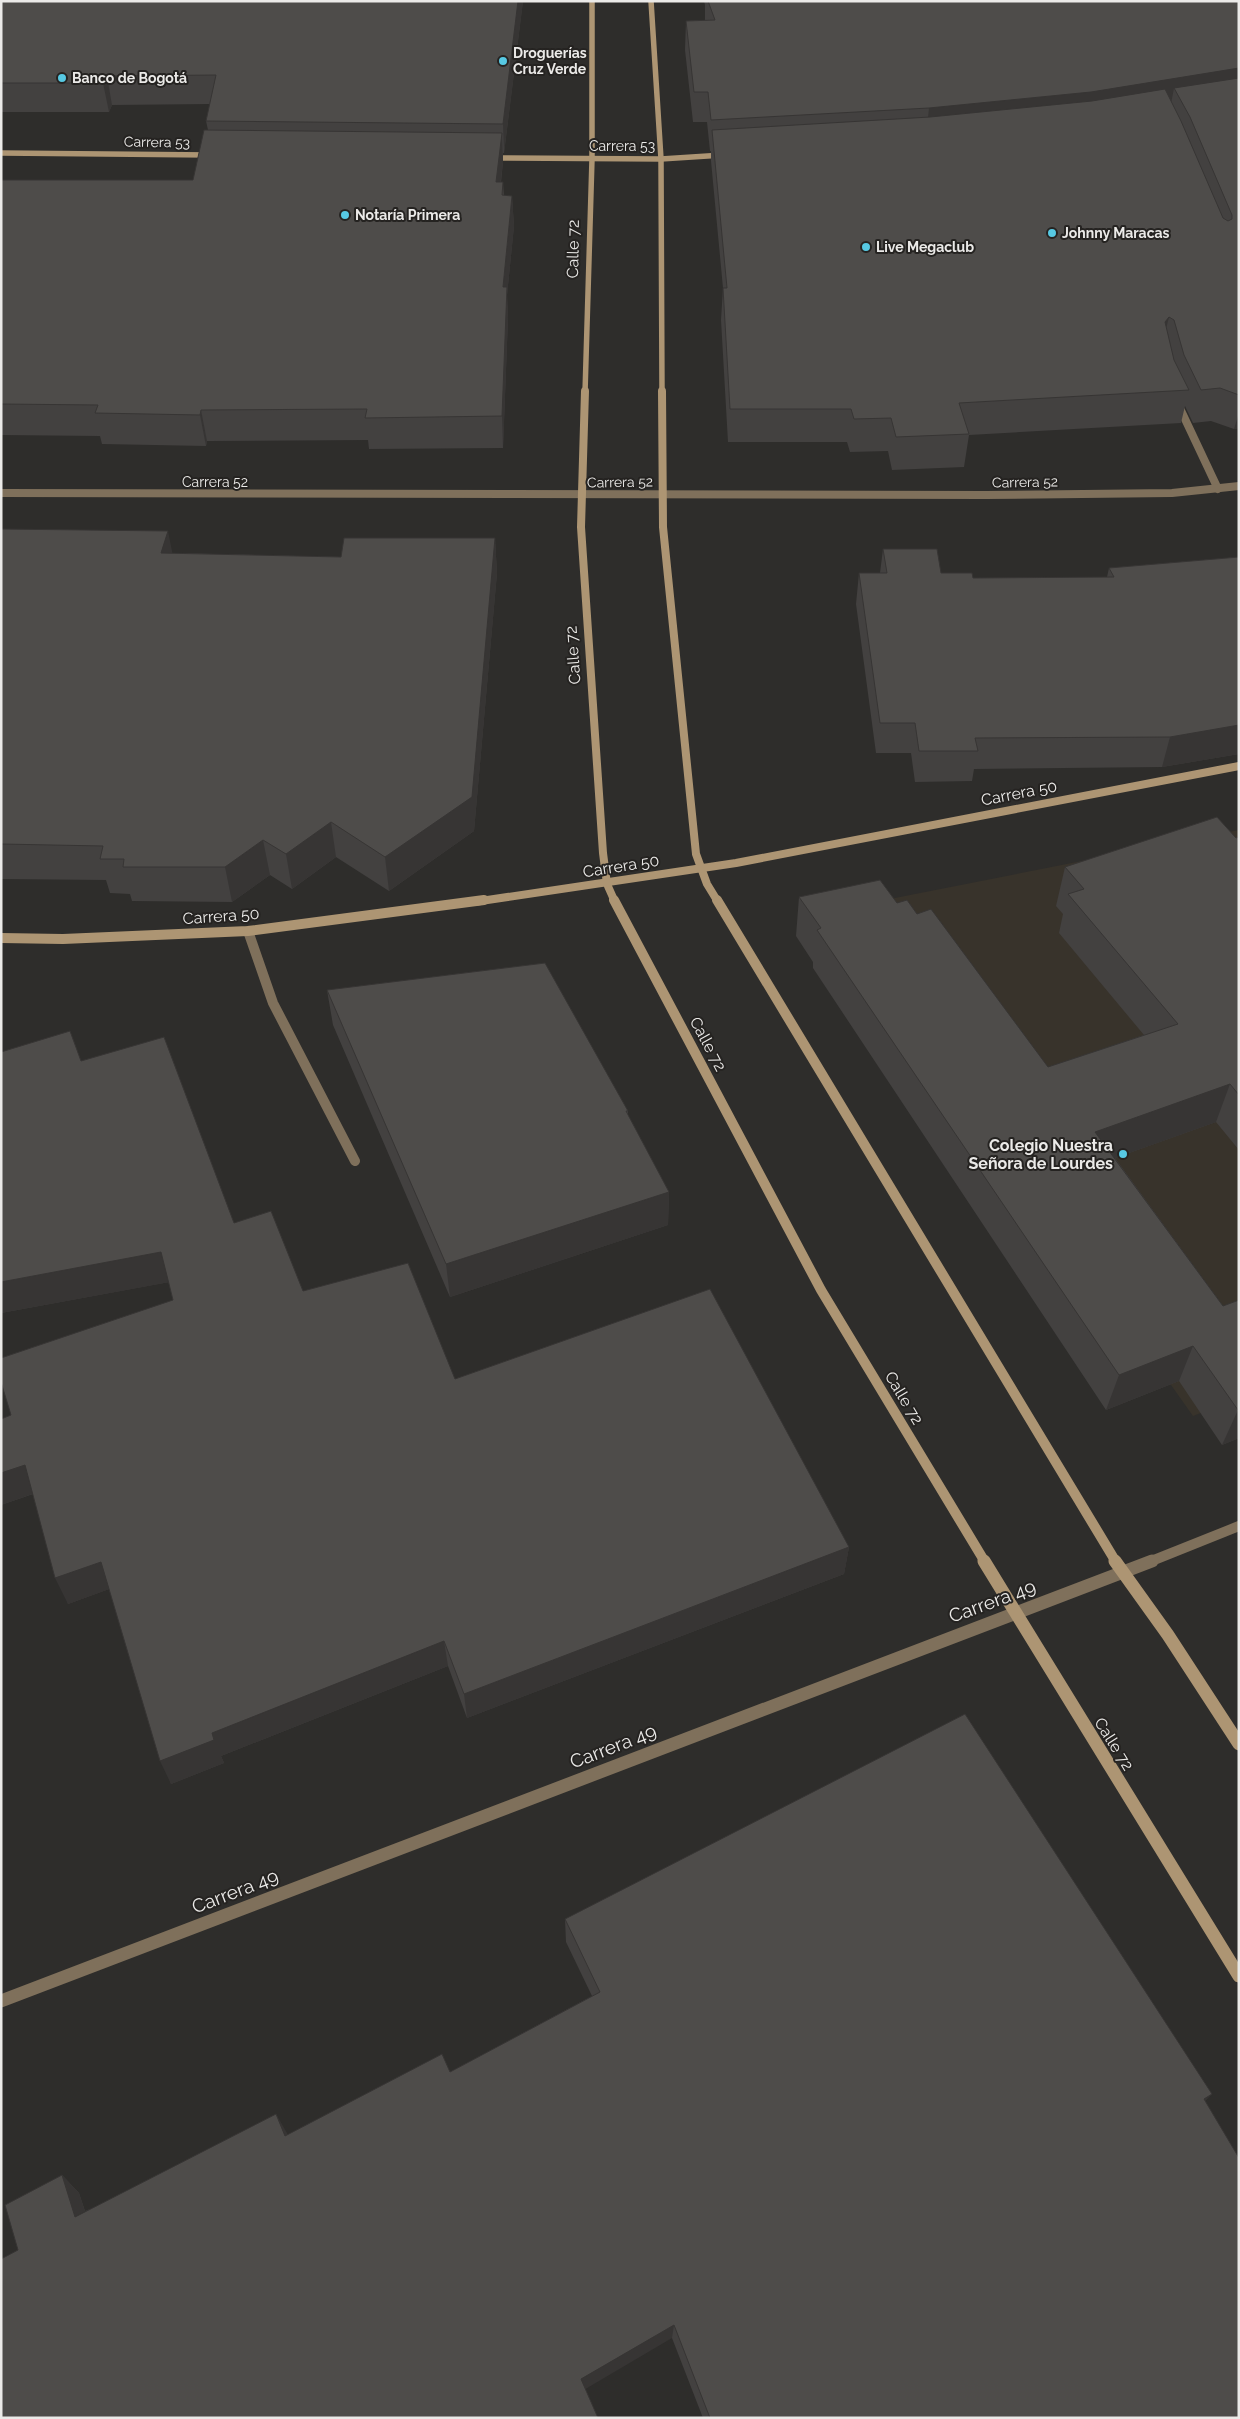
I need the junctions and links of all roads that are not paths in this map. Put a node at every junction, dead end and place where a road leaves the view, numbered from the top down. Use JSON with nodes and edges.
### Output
{"nodes":[{"id":1,"x":592,"y":1,"type":"edge"},
{"id":2,"x":651,"y":1,"type":"edge"},
{"id":3,"x":1,"y":153,"type":"edge"},
{"id":4,"x":728,"y":155,"type":"edge"},
{"id":5,"x":220,"y":156,"type":"edge"},
{"id":6,"x":479,"y":158,"type":"edge"},
{"id":7,"x":592,"y":159,"type":"junction"},
{"id":8,"x":660,"y":159,"type":"junction"},
{"id":9,"x":1173,"y":393,"type":"edge"},
{"id":10,"x":1239,"y":486,"type":"edge"},
{"id":11,"x":1218,"y":489,"type":"junction"},
{"id":12,"x":1,"y":493,"type":"edge"},
{"id":13,"x":663,"y":494,"type":"junction"},
{"id":14,"x":583,"y":496,"type":"junction"},
{"id":15,"x":1239,"y":766,"type":"edge"},
{"id":16,"x":700,"y":869,"type":"junction"},
{"id":17,"x":607,"y":884,"type":"junction"},
{"id":18,"x":248,"y":931,"type":"junction"},
{"id":19,"x":1,"y":938,"type":"edge"},
{"id":20,"x":355,"y":1161,"type":"dead end"},
{"id":21,"x":1239,"y":1526,"type":"edge"},
{"id":22,"x":1122,"y":1573,"type":"junction"},
{"id":23,"x":1015,"y":1612,"type":"junction"},
{"id":24,"x":1239,"y":1744,"type":"edge"},
{"id":25,"x":1239,"y":1976,"type":"edge"},
{"id":26,"x":1,"y":2001,"type":"edge"}],
"edges":[{"from":1,"to":7,"type":"main road","name":"Calle 72"},
{"from":2,"to":8,"type":"main road"},
{"from":3,"to":5,"type":"main road","name":"Carrera 53"},
{"from":4,"to":8,"type":"main road","name":"Carrera 53"},
{"from":6,"to":7,"type":"main road","name":"Carrera 53"},
{"from":7,"to":8,"type":"main road","name":"Carrera 53"},
{"from":7,"to":14,"type":"main road","name":"Calle 72"},
{"from":8,"to":13,"type":"main road"},
{"from":9,"to":11,"type":"street"},
{"from":10,"to":11,"type":"street","name":"Carrera 52"},
{"from":11,"to":13,"type":"street","name":"Carrera 52"},
{"from":12,"to":14,"type":"street","name":"Carrera 52"},
{"from":13,"to":14,"type":"street","name":"Carrera 52"},
{"from":13,"to":16,"type":"main road"},
{"from":14,"to":17,"type":"main road","name":"Calle 72"},
{"from":15,"to":16,"type":"main road","name":"Carrera 50"},
{"from":16,"to":17,"type":"main road","name":"Carrera 50"},
{"from":16,"to":22,"type":"main road"},
{"from":17,"to":18,"type":"main road","name":"Carrera 50"},
{"from":17,"to":23,"type":"main road","name":"Calle 72"},
{"from":18,"to":19,"type":"main road","name":"Carrera 50"},
{"from":18,"to":20,"type":"street"},
{"from":21,"to":22,"type":"street","name":"Carrera 49"},
{"from":22,"to":23,"type":"street","name":"Carrera 49"},
{"from":22,"to":24,"type":"main road"},
{"from":23,"to":25,"type":"main road","name":"Calle 72"},
{"from":23,"to":26,"type":"street","name":"Carrera 49"}]}
